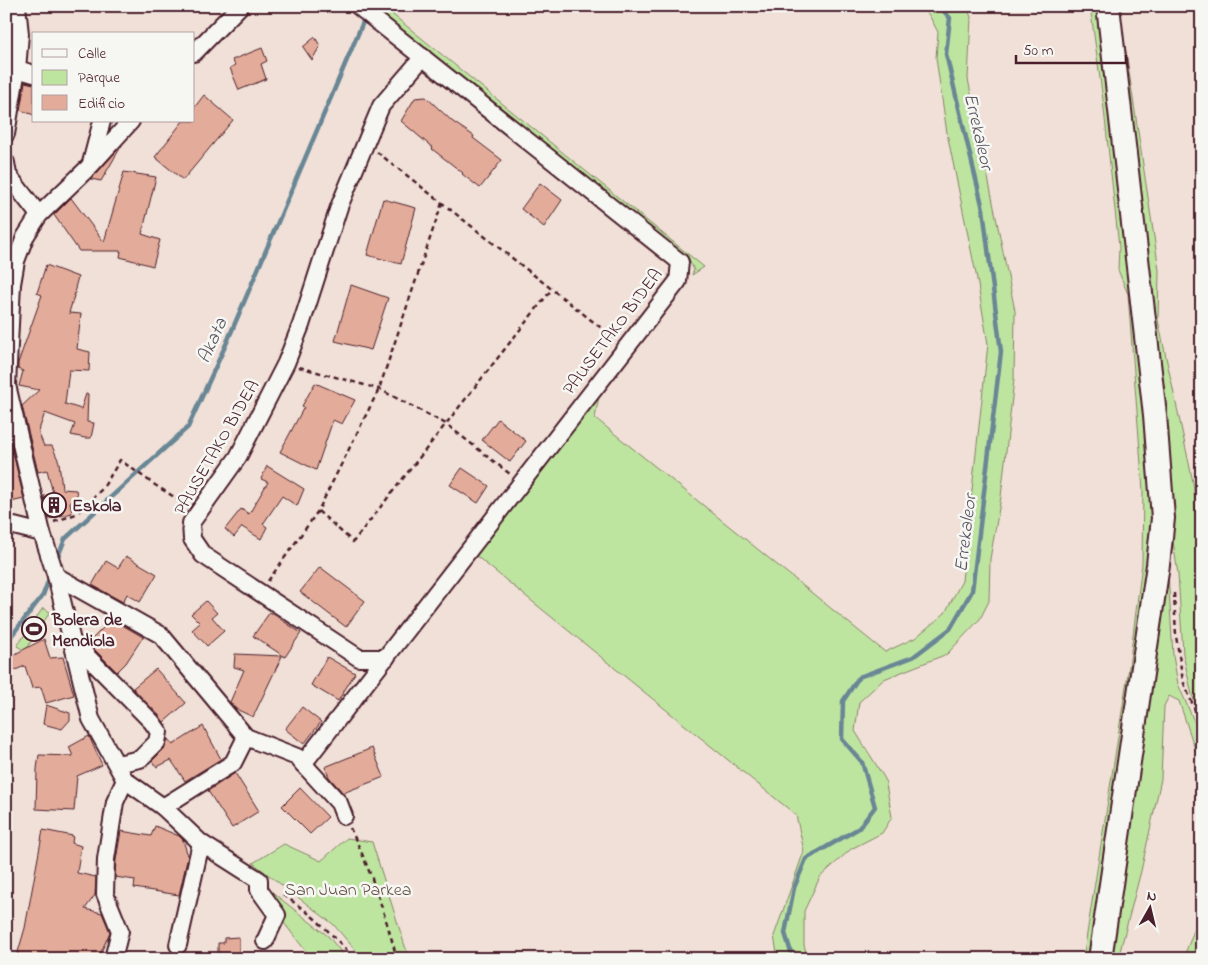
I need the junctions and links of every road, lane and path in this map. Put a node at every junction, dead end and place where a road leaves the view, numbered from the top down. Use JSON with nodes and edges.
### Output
{"nodes":[{"id":1,"x":17,"y":6,"type":"edge"},
{"id":2,"x":240,"y":6,"type":"edge"},
{"id":3,"x":358,"y":6,"type":"edge"},
{"id":4,"x":1108,"y":6,"type":"edge"},
{"id":5,"x":195,"y":52,"type":"edge"},
{"id":6,"x":423,"y":57,"type":"junction"},
{"id":7,"x":17,"y":69,"type":"junction"},
{"id":8,"x":32,"y":73,"type":"edge"},
{"id":9,"x":102,"y":122,"type":"edge"},
{"id":10,"x":130,"y":122,"type":"edge"},
{"id":11,"x":6,"y":134,"type":"edge"},
{"id":12,"x":366,"y":143,"type":"junction"},
{"id":13,"x":90,"y":166,"type":"junction"},
{"id":14,"x":7,"y":171,"type":"edge"},
{"id":15,"x":442,"y":203,"type":"junction"},
{"id":16,"x":39,"y":216,"type":"junction"},
{"id":17,"x":552,"y":289,"type":"junction"},
{"id":18,"x":627,"y":348,"type":"junction"},
{"id":19,"x":286,"y":363,"type":"junction"},
{"id":20,"x":7,"y":385,"type":"edge"},
{"id":21,"x":379,"y":389,"type":"junction"},
{"id":22,"x":446,"y":424,"type":"junction"},
{"id":23,"x":521,"y":483,"type":"junction"},
{"id":24,"x":318,"y":511,"type":"junction"},
{"id":25,"x":199,"y":512,"type":"junction"},
{"id":26,"x":6,"y":524,"type":"edge"},
{"id":27,"x":41,"y":530,"type":"junction"},
{"id":28,"x":56,"y":576,"type":"junction"},
{"id":29,"x":260,"y":592,"type":"junction"},
{"id":30,"x":1174,"y":592,"type":"dead end"},
{"id":31,"x":72,"y":642,"type":"junction"},
{"id":32,"x":386,"y":658,"type":"junction"},
{"id":33,"x":1202,"y":727,"type":"edge"},
{"id":34,"x":246,"y":737,"type":"junction"},
{"id":35,"x":117,"y":764,"type":"junction"},
{"id":36,"x":303,"y":764,"type":"junction"},
{"id":37,"x":125,"y":780,"type":"junction"},
{"id":38,"x":164,"y":807,"type":"junction"},
{"id":39,"x":344,"y":816,"type":"joint"},
{"id":40,"x":201,"y":842,"type":"junction"},
{"id":41,"x":258,"y":880,"type":"junction"},
{"id":42,"x":265,"y":941,"type":"dead end"},
{"id":43,"x":178,"y":944,"type":"dead end"},
{"id":44,"x":113,"y":959,"type":"edge"},
{"id":45,"x":354,"y":959,"type":"edge"},
{"id":46,"x":397,"y":959,"type":"edge"},
{"id":47,"x":1100,"y":959,"type":"edge"}],
"edges":[{"from":1,"to":7,"type":"street"},
{"from":2,"to":5,"type":"street"},
{"from":3,"to":6,"type":"street","name":"PAUSETAKO BIDEA"},
{"from":4,"to":47,"type":"street"},
{"from":6,"to":12,"type":"street","name":"PAUSETAKO BIDEA"},
{"from":6,"to":18,"type":"street","name":"PAUSETAKO BIDEA"},
{"from":7,"to":8,"type":"street"},
{"from":7,"to":11,"type":"street"},
{"from":9,"to":13,"type":"street"},
{"from":10,"to":13,"type":"street"},
{"from":12,"to":15,"type":"path"},
{"from":12,"to":19,"type":"street","name":"PAUSETAKO BIDEA"},
{"from":13,"to":16,"type":"street"},
{"from":14,"to":16,"type":"street"},
{"from":15,"to":17,"type":"path"},
{"from":15,"to":21,"type":"path"},
{"from":16,"to":20,"type":"street"},
{"from":17,"to":18,"type":"path"},
{"from":17,"to":22,"type":"path"},
{"from":18,"to":23,"type":"street","name":"PAUSETAKO BIDEA"},
{"from":19,"to":21,"type":"path"},
{"from":19,"to":25,"type":"street","name":"PAUSETAKO BIDEA"},
{"from":20,"to":27,"type":"street"},
{"from":21,"to":22,"type":"path"},
{"from":21,"to":24,"type":"path"},
{"from":22,"to":23,"type":"path"},
{"from":22,"to":24,"type":"path"},
{"from":23,"to":32,"type":"street","name":"PAUSETAKO BIDEA"},
{"from":24,"to":29,"type":"path"},
{"from":25,"to":27,"type":"path"},
{"from":25,"to":29,"type":"street","name":"PAUSETAKO BIDEA"},
{"from":26,"to":27,"type":"street"},
{"from":27,"to":28,"type":"street"},
{"from":28,"to":31,"type":"street"},
{"from":28,"to":34,"type":"street"},
{"from":29,"to":32,"type":"street","name":"PAUSETAKO BIDEA"},
{"from":30,"to":33,"type":"path"},
{"from":31,"to":35,"type":"street"},
{"from":31,"to":35,"type":"street"},
{"from":32,"to":36,"type":"street","name":"PAUSETAKO BIDEA"},
{"from":34,"to":36,"type":"street"},
{"from":34,"to":38,"type":"street"},
{"from":35,"to":37,"type":"street"},
{"from":36,"to":39,"type":"street"},
{"from":37,"to":38,"type":"street"},
{"from":37,"to":44,"type":"street"},
{"from":38,"to":40,"type":"street"},
{"from":39,"to":46,"type":"path"},
{"from":40,"to":41,"type":"street"},
{"from":40,"to":43,"type":"street"},
{"from":41,"to":42,"type":"street"},
{"from":41,"to":45,"type":"path"}]}
